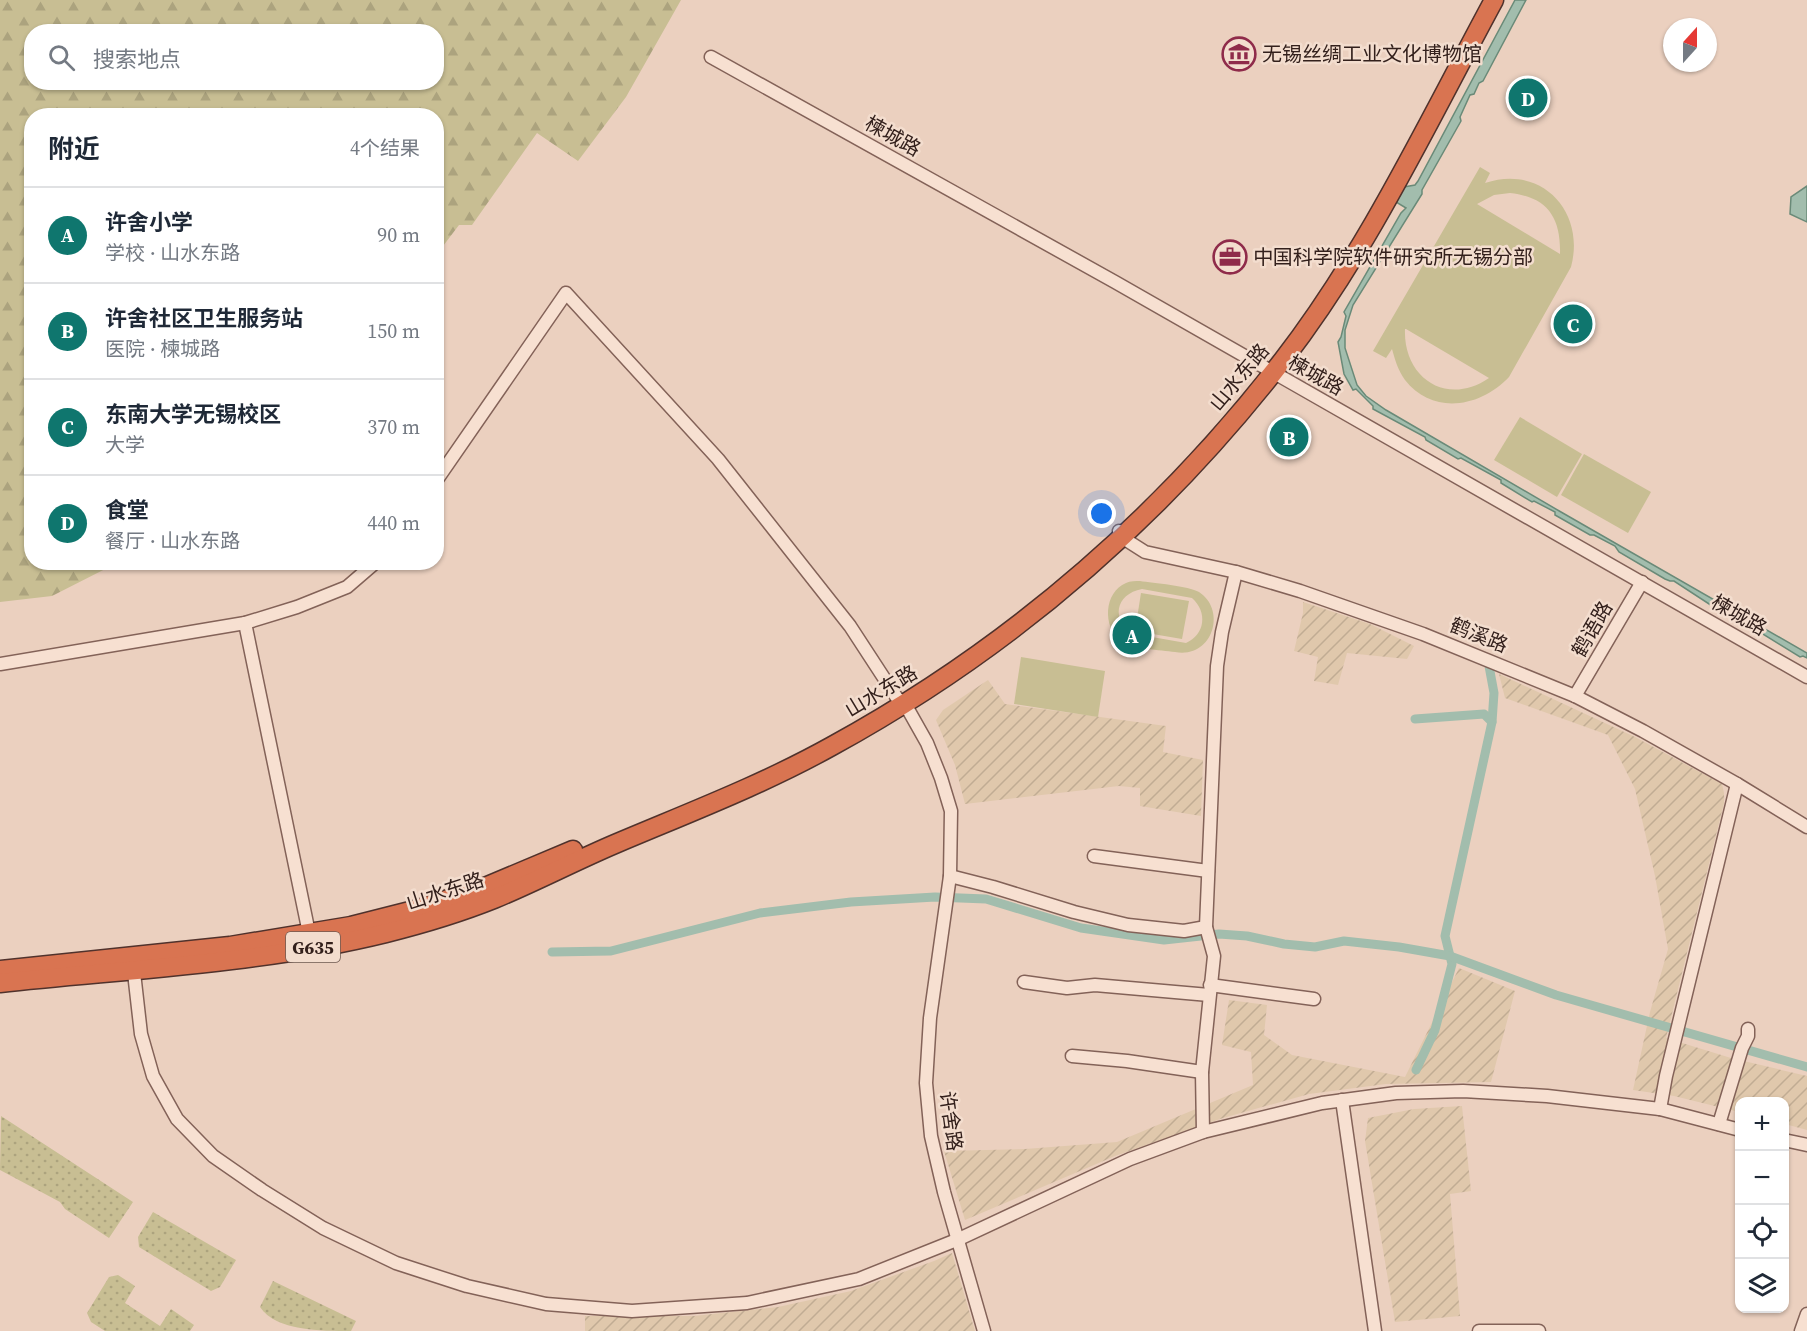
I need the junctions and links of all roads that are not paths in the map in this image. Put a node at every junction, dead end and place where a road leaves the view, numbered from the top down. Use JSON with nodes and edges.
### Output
{"nodes":[{"id":1,"x":1481,"y":0,"type":"edge"},
{"id":2,"x":1494,"y":0,"type":"edge"},
{"id":3,"x":711,"y":57,"type":"dead end"},
{"id":4,"x":1268,"y":371,"type":"junction"},
{"id":5,"x":444,"y":469,"type":"edge"},
{"id":6,"x":1120,"y":533,"type":"junction"},
{"id":7,"x":366,"y":570,"type":"edge"},
{"id":8,"x":1236,"y":572,"type":"junction"},
{"id":9,"x":1642,"y":582,"type":"junction"},
{"id":10,"x":245,"y":623,"type":"junction"},
{"id":11,"x":0,"y":664,"type":"edge"},
{"id":12,"x":1807,"y":676,"type":"edge"},
{"id":13,"x":1575,"y":696,"type":"junction"},
{"id":14,"x":901,"y":701,"type":"junction"},
{"id":15,"x":1737,"y":784,"type":"junction"},
{"id":16,"x":1807,"y":827,"type":"edge"},
{"id":17,"x":1094,"y":856,"type":"dead end"},
{"id":18,"x":1209,"y":871,"type":"junction"},
{"id":19,"x":950,"y":879,"type":"junction"},
{"id":20,"x":1206,"y":927,"type":"junction"},
{"id":21,"x":309,"y":933,"type":"junction"},
{"id":22,"x":133,"y":964,"type":"junction"},
{"id":23,"x":0,"y":970,"type":"edge"},
{"id":24,"x":1024,"y":982,"type":"dead end"},
{"id":25,"x":0,"y":983,"type":"edge"},
{"id":26,"x":1210,"y":990,"type":"junction"},
{"id":27,"x":1314,"y":999,"type":"dead end"},
{"id":28,"x":1748,"y":1029,"type":"dead end"},
{"id":29,"x":1072,"y":1056,"type":"dead end"},
{"id":30,"x":1202,"y":1072,"type":"junction"},
{"id":31,"x":1342,"y":1100,"type":"junction"},
{"id":32,"x":1660,"y":1109,"type":"junction"},
{"id":33,"x":1719,"y":1125,"type":"junction"},
{"id":34,"x":1735,"y":1129,"type":"edge"},
{"id":35,"x":1203,"y":1132,"type":"junction"},
{"id":36,"x":1789,"y":1141,"type":"edge"},
{"id":37,"x":1807,"y":1145,"type":"edge"},
{"id":38,"x":959,"y":1239,"type":"junction"},
{"id":39,"x":1807,"y":1314,"type":"edge"},
{"id":40,"x":984,"y":1331,"type":"edge"},
{"id":41,"x":1376,"y":1331,"type":"edge"},
{"id":42,"x":1479,"y":1331,"type":"edge"},
{"id":43,"x":1539,"y":1331,"type":"edge"},
{"id":44,"x":1801,"y":1331,"type":"edge"}],
"edges":[{"from":1,"to":4,"type":"highway","name":"山水东路","number":"G635"},
{"from":2,"to":4,"type":"highway","name":"山水东路","number":"G635"},
{"from":3,"to":4,"type":"street","name":"楝城路"},
{"from":4,"to":6,"type":"highway","name":"山水东路","number":"G635"},
{"from":4,"to":9,"type":"street","name":"楝城路"},
{"from":5,"to":14,"type":"street","name":"许舍路"},
{"from":6,"to":8,"type":"street","name":"鹤溪路"},
{"from":6,"to":14,"type":"highway","name":"山水东路","number":"G635"},
{"from":7,"to":10,"type":"street"},
{"from":8,"to":13,"type":"street","name":"鹤溪路"},
{"from":8,"to":18,"type":"street"},
{"from":9,"to":12,"type":"street","name":"楝城路"},
{"from":9,"to":13,"type":"street","name":"鹤语路"},
{"from":10,"to":11,"type":"street"},
{"from":10,"to":21,"type":"street"},
{"from":13,"to":15,"type":"street","name":"鹤溪路"},
{"from":14,"to":19,"type":"street","name":"许舍路"},
{"from":14,"to":21,"type":"highway","name":"山水东路","number":"G635"},
{"from":14,"to":22,"type":"highway","name":"山水东路","number":"G635"},
{"from":15,"to":16,"type":"street","name":"鹤溪路"},
{"from":15,"to":32,"type":"street"},
{"from":17,"to":18,"type":"street"},
{"from":18,"to":20,"type":"street"},
{"from":19,"to":20,"type":"street"},
{"from":19,"to":38,"type":"street","name":"许舍路"},
{"from":20,"to":26,"type":"street"},
{"from":21,"to":22,"type":"highway","name":"山水东路","number":"G635"},
{"from":22,"to":23,"type":"highway","name":"山水东路","number":"G635"},
{"from":22,"to":25,"type":"highway","name":"山水东路","number":"G635"},
{"from":22,"to":38,"type":"street"},
{"from":24,"to":26,"type":"street"},
{"from":26,"to":27,"type":"street"},
{"from":26,"to":30,"type":"street"},
{"from":28,"to":33,"type":"street"},
{"from":29,"to":30,"type":"street"},
{"from":30,"to":35,"type":"street"},
{"from":31,"to":32,"type":"street"},
{"from":31,"to":35,"type":"street"},
{"from":31,"to":41,"type":"street"},
{"from":32,"to":33,"type":"street"},
{"from":33,"to":34,"type":"street"},
{"from":35,"to":38,"type":"street"},
{"from":36,"to":37,"type":"street"},
{"from":38,"to":40,"type":"street","name":"许舍路"},
{"from":39,"to":44,"type":"street"},
{"from":42,"to":43,"type":"street"}]}
